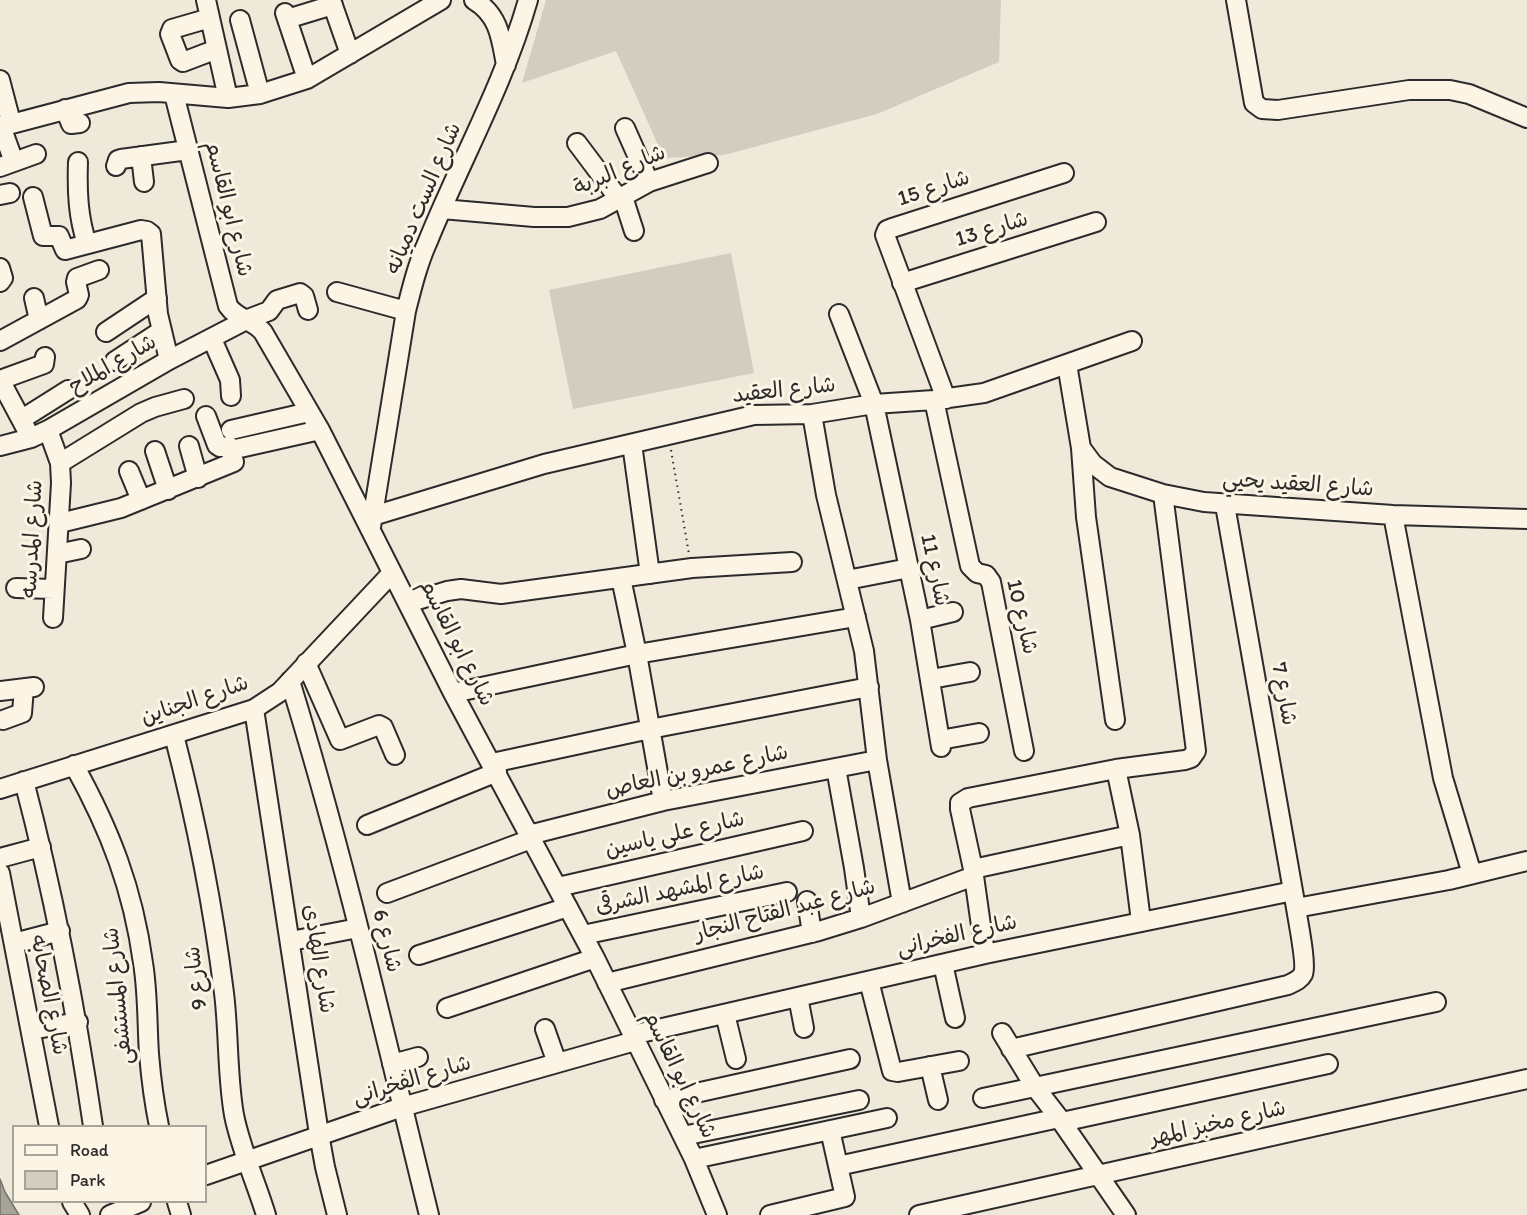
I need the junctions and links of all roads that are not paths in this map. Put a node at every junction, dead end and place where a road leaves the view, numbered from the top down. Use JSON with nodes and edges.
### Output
{"nodes":[{"id":1,"x":441,"y":0,"type":"edge"},
{"id":2,"x":474,"y":0,"type":"edge"},
{"id":3,"x":528,"y":0,"type":"edge"},
{"id":4,"x":1236,"y":0,"type":"edge"},
{"id":5,"x":332,"y":2,"type":"edge"},
{"id":6,"x":208,"y":9,"type":"edge"},
{"id":7,"x":240,"y":20,"type":"dead end"},
{"id":8,"x":217,"y":49,"type":"junction"},
{"id":9,"x":350,"y":54,"type":"junction"},
{"id":10,"x":506,"y":69,"type":"junction"},
{"id":11,"x":307,"y":79,"type":"junction"},
{"id":12,"x":0,"y":80,"type":"edge"},
{"id":13,"x":174,"y":94,"type":"junction"},
{"id":14,"x":260,"y":94,"type":"junction"},
{"id":15,"x":228,"y":98,"type":"junction"},
{"id":16,"x":65,"y":109,"type":"junction"},
{"id":17,"x":1527,"y":118,"type":"edge"},
{"id":18,"x":80,"y":123,"type":"dead end"},
{"id":19,"x":4,"y":125,"type":"edge"},
{"id":20,"x":625,"y":128,"type":"dead end"},
{"id":21,"x":578,"y":143,"type":"dead end"},
{"id":22,"x":188,"y":150,"type":"junction"},
{"id":23,"x":36,"y":154,"type":"dead end"},
{"id":24,"x":141,"y":156,"type":"junction"},
{"id":25,"x":78,"y":162,"type":"dead end"},
{"id":26,"x":708,"y":163,"type":"dead end"},
{"id":27,"x":7,"y":165,"type":"edge"},
{"id":28,"x":116,"y":166,"type":"dead end"},
{"id":29,"x":1064,"y":173,"type":"dead end"},
{"id":30,"x":144,"y":182,"type":"dead end"},
{"id":31,"x":649,"y":182,"type":"junction"},
{"id":32,"x":33,"y":197,"type":"dead end"},
{"id":33,"x":621,"y":198,"type":"junction"},
{"id":34,"x":442,"y":209,"type":"junction"},
{"id":35,"x":1096,"y":222,"type":"dead end"},
{"id":36,"x":634,"y":231,"type":"dead end"},
{"id":37,"x":87,"y":244,"type":"junction"},
{"id":38,"x":0,"y":268,"type":"edge"},
{"id":39,"x":99,"y":270,"type":"dead end"},
{"id":40,"x":0,"y":282,"type":"edge"},
{"id":41,"x":902,"y":283,"type":"junction"},
{"id":42,"x":337,"y":292,"type":"dead end"},
{"id":43,"x":34,"y":298,"type":"dead end"},
{"id":44,"x":157,"y":298,"type":"junction"},
{"id":45,"x":308,"y":310,"type":"dead end"},
{"id":46,"x":406,"y":311,"type":"junction"},
{"id":47,"x":839,"y":314,"type":"dead end"},
{"id":48,"x":39,"y":320,"type":"junction"},
{"id":49,"x":248,"y":320,"type":"junction"},
{"id":50,"x":161,"y":331,"type":"junction"},
{"id":51,"x":105,"y":332,"type":"dead end"},
{"id":52,"x":212,"y":339,"type":"junction"},
{"id":53,"x":0,"y":341,"type":"edge"},
{"id":54,"x":1132,"y":341,"type":"dead end"},
{"id":55,"x":45,"y":357,"type":"dead end"},
{"id":56,"x":169,"y":360,"type":"junction"},
{"id":57,"x":115,"y":361,"type":"dead end"},
{"id":58,"x":1067,"y":364,"type":"junction"},
{"id":59,"x":0,"y":380,"type":"edge"},
{"id":60,"x":68,"y":390,"type":"dead end"},
{"id":61,"x":231,"y":396,"type":"dead end"},
{"id":62,"x":184,"y":399,"type":"dead end"},
{"id":63,"x":940,"y":399,"type":"junction"},
{"id":64,"x":874,"y":404,"type":"junction"},
{"id":65,"x":309,"y":412,"type":"junction"},
{"id":66,"x":13,"y":414,"type":"edge"},
{"id":67,"x":812,"y":414,"type":"junction"},
{"id":68,"x":206,"y":416,"type":"dead end"},
{"id":69,"x":48,"y":430,"type":"junction"},
{"id":70,"x":231,"y":430,"type":"dead end"},
{"id":71,"x":320,"y":430,"type":"junction"},
{"id":72,"x":31,"y":438,"type":"junction"},
{"id":73,"x":632,"y":444,"type":"junction"},
{"id":74,"x":0,"y":446,"type":"edge"},
{"id":75,"x":189,"y":446,"type":"dead end"},
{"id":76,"x":1082,"y":448,"type":"junction"},
{"id":77,"x":231,"y":450,"type":"junction"},
{"id":78,"x":155,"y":452,"type":"dead end"},
{"id":79,"x":60,"y":464,"type":"junction"},
{"id":80,"x":129,"y":471,"type":"dead end"},
{"id":81,"x":198,"y":477,"type":"junction"},
{"id":82,"x":1163,"y":494,"type":"junction"},
{"id":83,"x":158,"y":498,"type":"junction"},
{"id":84,"x":1225,"y":505,"type":"junction"},
{"id":85,"x":1393,"y":515,"type":"junction"},
{"id":86,"x":1527,"y":519,"type":"edge"},
{"id":87,"x":372,"y":523,"type":"junction"},
{"id":88,"x":60,"y":524,"type":"junction"},
{"id":89,"x":81,"y":549,"type":"dead end"},
{"id":90,"x":57,"y":554,"type":"junction"},
{"id":91,"x":792,"y":562,"type":"dead end"},
{"id":92,"x":909,"y":568,"type":"junction"},
{"id":93,"x":392,"y":573,"type":"junction"},
{"id":94,"x":650,"y":574,"type":"junction"},
{"id":95,"x":621,"y":578,"type":"junction"},
{"id":96,"x":847,"y":580,"type":"junction"},
{"id":97,"x":16,"y":588,"type":"dead end"},
{"id":98,"x":54,"y":589,"type":"junction"},
{"id":99,"x":408,"y":603,"type":"junction"},
{"id":100,"x":953,"y":612,"type":"dead end"},
{"id":101,"x":856,"y":617,"type":"junction"},
{"id":102,"x":53,"y":618,"type":"dead end"},
{"id":103,"x":920,"y":620,"type":"junction"},
{"id":104,"x":637,"y":654,"type":"junction"},
{"id":105,"x":306,"y":663,"type":"junction"},
{"id":106,"x":970,"y":672,"type":"dead end"},
{"id":107,"x":931,"y":679,"type":"junction"},
{"id":108,"x":290,"y":681,"type":"junction"},
{"id":109,"x":869,"y":687,"type":"junction"},
{"id":110,"x":0,"y":691,"type":"edge"},
{"id":111,"x":453,"y":693,"type":"junction"},
{"id":112,"x":254,"y":710,"type":"junction"},
{"id":113,"x":3,"y":720,"type":"dead end"},
{"id":114,"x":1115,"y":720,"type":"dead end"},
{"id":115,"x":650,"y":729,"type":"junction"},
{"id":116,"x":979,"y":732,"type":"dead end"},
{"id":117,"x":174,"y":735,"type":"junction"},
{"id":118,"x":1024,"y":751,"type":"dead end"},
{"id":119,"x":395,"y":755,"type":"dead end"},
{"id":120,"x":877,"y":760,"type":"junction"},
{"id":121,"x":74,"y":765,"type":"junction"},
{"id":122,"x":494,"y":768,"type":"junction"},
{"id":123,"x":836,"y":768,"type":"junction"},
{"id":124,"x":1116,"y":769,"type":"junction"},
{"id":125,"x":24,"y":781,"type":"junction"},
{"id":126,"x":0,"y":789,"type":"edge"},
{"id":127,"x":663,"y":801,"type":"junction"},
{"id":128,"x":367,"y":825,"type":"dead end"},
{"id":129,"x":803,"y":831,"type":"dead end"},
{"id":130,"x":1130,"y":836,"type":"junction"},
{"id":131,"x":530,"y":837,"type":"junction"},
{"id":132,"x":41,"y":847,"type":"junction"},
{"id":133,"x":0,"y":858,"type":"edge"},
{"id":134,"x":1527,"y":861,"type":"edge"},
{"id":135,"x":0,"y":873,"type":"edge"},
{"id":136,"x":974,"y":873,"type":"junction"},
{"id":137,"x":1472,"y":874,"type":"junction"},
{"id":138,"x":558,"y":887,"type":"junction"},
{"id":139,"x":787,"y":892,"type":"dead end"},
{"id":140,"x":387,"y":893,"type":"dead end"},
{"id":141,"x":1295,"y":900,"type":"junction"},
{"id":142,"x":807,"y":901,"type":"dead end"},
{"id":143,"x":902,"y":903,"type":"junction"},
{"id":144,"x":568,"y":907,"type":"junction"},
{"id":145,"x":861,"y":918,"type":"junction"},
{"id":146,"x":1141,"y":921,"type":"junction"},
{"id":147,"x":358,"y":928,"type":"junction"},
{"id":148,"x":60,"y":931,"type":"junction"},
{"id":149,"x":812,"y":933,"type":"junction"},
{"id":150,"x":583,"y":935,"type":"junction"},
{"id":151,"x":291,"y":941,"type":"junction"},
{"id":152,"x":14,"y":943,"type":"junction"},
{"id":153,"x":419,"y":954,"type":"dead end"},
{"id":154,"x":985,"y":954,"type":"junction"},
{"id":155,"x":595,"y":958,"type":"junction"},
{"id":156,"x":943,"y":964,"type":"junction"},
{"id":157,"x":869,"y":981,"type":"junction"},
{"id":158,"x":607,"y":982,"type":"junction"},
{"id":159,"x":798,"y":997,"type":"junction"},
{"id":160,"x":1436,"y":1002,"type":"dead end"},
{"id":161,"x":447,"y":1008,"type":"dead end"},
{"id":162,"x":726,"y":1014,"type":"junction"},
{"id":163,"x":955,"y":1018,"type":"dead end"},
{"id":164,"x":78,"y":1022,"type":"junction"},
{"id":165,"x":804,"y":1028,"type":"dead end"},
{"id":166,"x":545,"y":1029,"type":"dead end"},
{"id":167,"x":31,"y":1030,"type":"junction"},
{"id":168,"x":633,"y":1038,"type":"junction"},
{"id":169,"x":418,"y":1056,"type":"dead end"},
{"id":170,"x":736,"y":1059,"type":"dead end"},
{"id":171,"x":850,"y":1059,"type":"dead end"},
{"id":172,"x":958,"y":1061,"type":"dead end"},
{"id":173,"x":557,"y":1063,"type":"junction"},
{"id":174,"x":392,"y":1064,"type":"junction"},
{"id":175,"x":1328,"y":1064,"type":"dead end"},
{"id":176,"x":930,"y":1066,"type":"junction"},
{"id":177,"x":1527,"y":1079,"type":"edge"},
{"id":178,"x":1035,"y":1087,"type":"junction"},
{"id":179,"x":983,"y":1098,"type":"dead end"},
{"id":180,"x":664,"y":1100,"type":"junction"},
{"id":181,"x":859,"y":1100,"type":"dead end"},
{"id":182,"x":938,"y":1100,"type":"dead end"},
{"id":183,"x":402,"y":1107,"type":"junction"},
{"id":184,"x":887,"y":1118,"type":"dead end"},
{"id":185,"x":1061,"y":1120,"type":"junction"},
{"id":186,"x":50,"y":1125,"type":"edge"},
{"id":187,"x":93,"y":1125,"type":"edge"},
{"id":188,"x":159,"y":1125,"type":"edge"},
{"id":189,"x":830,"y":1130,"type":"junction"},
{"id":190,"x":319,"y":1134,"type":"junction"},
{"id":191,"x":683,"y":1136,"type":"junction"},
{"id":192,"x":247,"y":1160,"type":"junction"},
{"id":193,"x":694,"y":1160,"type":"junction"},
{"id":194,"x":838,"y":1166,"type":"junction"},
{"id":195,"x":207,"y":1175,"type":"edge"},
{"id":196,"x":1098,"y":1175,"type":"junction"},
{"id":197,"x":139,"y":1203,"type":"edge"},
{"id":198,"x":110,"y":1215,"type":"edge"},
{"id":199,"x":266,"y":1215,"type":"edge"},
{"id":200,"x":338,"y":1215,"type":"edge"},
{"id":201,"x":429,"y":1215,"type":"edge"},
{"id":202,"x":717,"y":1215,"type":"edge"},
{"id":203,"x":770,"y":1215,"type":"edge"},
{"id":204,"x":919,"y":1215,"type":"edge"},
{"id":205,"x":1126,"y":1215,"type":"edge"}],
"edges":[{"from":1,"to":9,"type":"street"},
{"from":2,"to":10,"type":"street"},
{"from":3,"to":10,"type":"street","name":"شارع الست دميانه"},
{"from":4,"to":17,"type":"street"},
{"from":5,"to":9,"type":"street"},
{"from":5,"to":11,"type":"street"},
{"from":6,"to":8,"type":"street"},
{"from":6,"to":8,"type":"street"},
{"from":7,"to":14,"type":"street"},
{"from":8,"to":15,"type":"street"},
{"from":9,"to":11,"type":"street"},
{"from":10,"to":34,"type":"street","name":"شارع الست دميانه"},
{"from":11,"to":14,"type":"street"},
{"from":12,"to":19,"type":"street"},
{"from":13,"to":15,"type":"street"},
{"from":13,"to":16,"type":"street"},
{"from":13,"to":22,"type":"street","name":"شارع ابو القاسم"},
{"from":14,"to":15,"type":"street"},
{"from":16,"to":18,"type":"street"},
{"from":16,"to":19,"type":"street"},
{"from":19,"to":27,"type":"street"},
{"from":20,"to":31,"type":"street"},
{"from":21,"to":33,"type":"street"},
{"from":22,"to":24,"type":"street"},
{"from":22,"to":49,"type":"street","name":"شارع ابو القاسم"},
{"from":23,"to":27,"type":"street"},
{"from":24,"to":28,"type":"street"},
{"from":24,"to":30,"type":"street"},
{"from":25,"to":37,"type":"street"},
{"from":26,"to":31,"type":"street","name":"شارع البربة"},
{"from":29,"to":41,"type":"street","name":"شارع 15"},
{"from":31,"to":33,"type":"street","name":"شارع البربة"},
{"from":32,"to":37,"type":"street"},
{"from":33,"to":34,"type":"street","name":"شارع البربة"},
{"from":33,"to":36,"type":"street"},
{"from":34,"to":46,"type":"street","name":"شارع الست دميانه"},
{"from":35,"to":41,"type":"street","name":"شارع 13"},
{"from":37,"to":44,"type":"street"},
{"from":38,"to":40,"type":"street"},
{"from":39,"to":48,"type":"street"},
{"from":41,"to":63,"type":"street","name":"شارع 15"},
{"from":42,"to":46,"type":"street"},
{"from":43,"to":48,"type":"street"},
{"from":44,"to":50,"type":"street"},
{"from":44,"to":51,"type":"street"},
{"from":45,"to":49,"type":"street","name":"شارع الملاح"},
{"from":46,"to":87,"type":"street","name":"شارع الست دميانه"},
{"from":47,"to":64,"type":"street","name":"شارع 11"},
{"from":48,"to":53,"type":"street"},
{"from":49,"to":52,"type":"street","name":"شارع الملاح"},
{"from":49,"to":65,"type":"street","name":"شارع ابو القاسم"},
{"from":50,"to":56,"type":"street"},
{"from":50,"to":57,"type":"street"},
{"from":52,"to":56,"type":"street","name":"شارع الملاح"},
{"from":52,"to":61,"type":"street"},
{"from":54,"to":58,"type":"street","name":"شارع العقيد"},
{"from":55,"to":59,"type":"street"},
{"from":56,"to":69,"type":"street","name":"شارع الملاح"},
{"from":58,"to":63,"type":"street","name":"شارع العقيد"},
{"from":58,"to":76,"type":"street"},
{"from":59,"to":66,"type":"street"},
{"from":60,"to":66,"type":"street"},
{"from":62,"to":79,"type":"street"},
{"from":63,"to":64,"type":"street","name":"شارع العقيد"},
{"from":63,"to":118,"type":"street","name":"شارع 10"},
{"from":64,"to":67,"type":"street","name":"شارع العقيد"},
{"from":64,"to":92,"type":"street","name":"شارع 11"},
{"from":65,"to":70,"type":"street"},
{"from":65,"to":71,"type":"street","name":"شارع ابو القاسم"},
{"from":66,"to":72,"type":"street"},
{"from":67,"to":73,"type":"street","name":"شارع العقيد"},
{"from":67,"to":96,"type":"street"},
{"from":68,"to":77,"type":"street"},
{"from":69,"to":72,"type":"street","name":"شارع الملاح"},
{"from":69,"to":79,"type":"street","name":"شارع المدرسه"},
{"from":71,"to":77,"type":"street"},
{"from":71,"to":87,"type":"street","name":"شارع ابو القاسم"},
{"from":72,"to":74,"type":"street","name":"شارع الملاح"},
{"from":73,"to":87,"type":"street","name":"شارع العقيد"},
{"from":73,"to":94,"type":"street"},
{"from":75,"to":81,"type":"street"},
{"from":76,"to":82,"type":"street","name":"شارع العقيد يحيي"},
{"from":76,"to":114,"type":"street"},
{"from":77,"to":81,"type":"street"},
{"from":78,"to":83,"type":"street"},
{"from":79,"to":88,"type":"street","name":"شارع المدرسه"},
{"from":80,"to":83,"type":"street"},
{"from":81,"to":83,"type":"street"},
{"from":82,"to":84,"type":"street","name":"شارع العقيد يحيي"},
{"from":82,"to":124,"type":"street"},
{"from":83,"to":88,"type":"street"},
{"from":84,"to":85,"type":"street","name":"شارع العقيد يحيي"},
{"from":84,"to":141,"type":"street","name":"شارع 7"},
{"from":85,"to":86,"type":"street","name":"شارع العقيد يحيي"},
{"from":85,"to":137,"type":"street"},
{"from":87,"to":93,"type":"street","name":"شارع ابو القاسم"},
{"from":88,"to":90,"type":"street","name":"شارع المدرسه"},
{"from":89,"to":90,"type":"street"},
{"from":90,"to":98,"type":"street","name":"شارع المدرسه"},
{"from":91,"to":94,"type":"street"},
{"from":92,"to":96,"type":"street"},
{"from":92,"to":103,"type":"street","name":"شارع 11"},
{"from":93,"to":99,"type":"street","name":"شارع ابو القاسم"},
{"from":93,"to":105,"type":"street","name":"شارع الجناين"},
{"from":94,"to":95,"type":"street"},
{"from":95,"to":99,"type":"street"},
{"from":95,"to":104,"type":"street"},
{"from":96,"to":101,"type":"street"},
{"from":97,"to":98,"type":"street"},
{"from":98,"to":102,"type":"street","name":"شارع المدرسه"},
{"from":99,"to":111,"type":"street","name":"شارع ابو القاسم"},
{"from":100,"to":103,"type":"street"},
{"from":101,"to":104,"type":"street"},
{"from":101,"to":109,"type":"street"},
{"from":103,"to":107,"type":"street","name":"شارع 11"},
{"from":104,"to":111,"type":"street"},
{"from":104,"to":115,"type":"street"},
{"from":105,"to":108,"type":"street","name":"شارع الجناين"},
{"from":105,"to":119,"type":"street"},
{"from":106,"to":107,"type":"street"},
{"from":107,"to":116,"type":"street","name":"شارع 11"},
{"from":108,"to":112,"type":"street","name":"شارع الجناين"},
{"from":108,"to":147,"type":"street","name":"شارع 6"},
{"from":109,"to":115,"type":"street"},
{"from":109,"to":120,"type":"street"},
{"from":110,"to":113,"type":"street"},
{"from":111,"to":122,"type":"street","name":"شارع ابو القاسم"},
{"from":112,"to":117,"type":"street","name":"شارع الجناين"},
{"from":112,"to":151,"type":"street","name":"شارع الهادى"},
{"from":115,"to":122,"type":"street"},
{"from":115,"to":127,"type":"street"},
{"from":117,"to":121,"type":"street","name":"شارع الجناين"},
{"from":117,"to":192,"type":"street","name":"شارع 9"},
{"from":120,"to":123,"type":"street","name":"شارع عمرو بن العاص"},
{"from":120,"to":143,"type":"street"},
{"from":121,"to":125,"type":"street","name":"شارع الجناين"},
{"from":121,"to":188,"type":"street","name":"شارع المستشفى"},
{"from":122,"to":128,"type":"street"},
{"from":122,"to":131,"type":"street","name":"شارع ابو القاسم"},
{"from":123,"to":127,"type":"street","name":"شارع عمرو بن العاص"},
{"from":123,"to":145,"type":"street"},
{"from":124,"to":130,"type":"street"},
{"from":124,"to":136,"type":"street"},
{"from":125,"to":126,"type":"street","name":"شارع الجناين"},
{"from":125,"to":132,"type":"street"},
{"from":127,"to":131,"type":"street","name":"شارع عمرو بن العاص"},
{"from":129,"to":138,"type":"street","name":"شارع على ياسين"},
{"from":130,"to":136,"type":"street","name":"شارع عبد الفتاح النجار"},
{"from":130,"to":146,"type":"street"},
{"from":131,"to":138,"type":"street","name":"شارع ابو القاسم"},
{"from":131,"to":140,"type":"street","name":"شارع عمرو بن العاص"},
{"from":132,"to":133,"type":"street"},
{"from":132,"to":148,"type":"street"},
{"from":134,"to":137,"type":"street","name":"شارع الفخرانى"},
{"from":135,"to":152,"type":"street","name":"شارع الصحابه"},
{"from":136,"to":143,"type":"street","name":"شارع عبد الفتاح النجار"},
{"from":136,"to":154,"type":"street"},
{"from":137,"to":141,"type":"street","name":"شارع الفخرانى"},
{"from":138,"to":144,"type":"street","name":"شارع ابو القاسم"},
{"from":139,"to":150,"type":"street","name":"شارع المشهد الشرقى"},
{"from":141,"to":146,"type":"street","name":"شارع الفخرانى"},
{"from":141,"to":178,"type":"street","name":"شارع 7"},
{"from":142,"to":149,"type":"street"},
{"from":143,"to":145,"type":"street","name":"شارع عبد الفتاح النجار"},
{"from":144,"to":150,"type":"street","name":"شارع ابو القاسم"},
{"from":144,"to":153,"type":"street"},
{"from":145,"to":149,"type":"street","name":"شارع عبد الفتاح النجار"},
{"from":146,"to":154,"type":"street","name":"شارع الفخرانى"},
{"from":147,"to":151,"type":"street"},
{"from":147,"to":174,"type":"street","name":"شارع 6"},
{"from":148,"to":152,"type":"street"},
{"from":148,"to":164,"type":"street"},
{"from":149,"to":158,"type":"street","name":"شارع عبد الفتاح النجار"},
{"from":150,"to":155,"type":"street","name":"شارع ابو القاسم"},
{"from":151,"to":190,"type":"street","name":"شارع الهادى"},
{"from":152,"to":167,"type":"street","name":"شارع الصحابه"},
{"from":154,"to":156,"type":"street","name":"شارع الفخرانى"},
{"from":155,"to":158,"type":"street","name":"شارع ابو القاسم"},
{"from":155,"to":161,"type":"street"},
{"from":156,"to":157,"type":"street","name":"شارع الفخرانى"},
{"from":156,"to":163,"type":"street"},
{"from":157,"to":159,"type":"street","name":"شارع الفخرانى"},
{"from":157,"to":176,"type":"street"},
{"from":158,"to":168,"type":"street","name":"شارع ابو القاسم"},
{"from":159,"to":162,"type":"street","name":"شارع الفخرانى"},
{"from":159,"to":165,"type":"street"},
{"from":160,"to":178,"type":"street"},
{"from":162,"to":168,"type":"street","name":"شارع الفخرانى"},
{"from":162,"to":170,"type":"street"},
{"from":164,"to":167,"type":"street"},
{"from":164,"to":187,"type":"street"},
{"from":166,"to":173,"type":"street"},
{"from":167,"to":186,"type":"street","name":"شارع الصحابه"},
{"from":168,"to":173,"type":"street","name":"شارع الفخرانى"},
{"from":168,"to":180,"type":"street","name":"شارع ابو القاسم"},
{"from":169,"to":174,"type":"street"},
{"from":171,"to":180,"type":"street"},
{"from":172,"to":176,"type":"street"},
{"from":173,"to":183,"type":"street","name":"شارع الفخرانى"},
{"from":174,"to":183,"type":"street","name":"شارع 6"},
{"from":175,"to":185,"type":"street"},
{"from":176,"to":182,"type":"street"},
{"from":177,"to":196,"type":"street","name":"شارع مخبز المهر"},
{"from":178,"to":179,"type":"street"},
{"from":178,"to":185,"type":"street"},
{"from":180,"to":191,"type":"street","name":"شارع ابو القاسم"},
{"from":181,"to":191,"type":"street"},
{"from":183,"to":190,"type":"street","name":"شارع الفخرانى"},
{"from":183,"to":201,"type":"street","name":"شارع 6"},
{"from":184,"to":189,"type":"street"},
{"from":185,"to":194,"type":"street"},
{"from":185,"to":196,"type":"street"},
{"from":189,"to":193,"type":"street"},
{"from":189,"to":194,"type":"street"},
{"from":190,"to":192,"type":"street","name":"شارع الفخرانى"},
{"from":190,"to":200,"type":"street","name":"شارع الهادى"},
{"from":191,"to":193,"type":"street","name":"شارع ابو القاسم"},
{"from":192,"to":195,"type":"street","name":"شارع الفخرانى"},
{"from":192,"to":199,"type":"street","name":"شارع 9"},
{"from":193,"to":202,"type":"street","name":"شارع ابو القاسم"},
{"from":194,"to":203,"type":"street"},
{"from":196,"to":204,"type":"street","name":"شارع مخبز المهر"},
{"from":196,"to":205,"type":"street"},
{"from":197,"to":198,"type":"street"}]}
